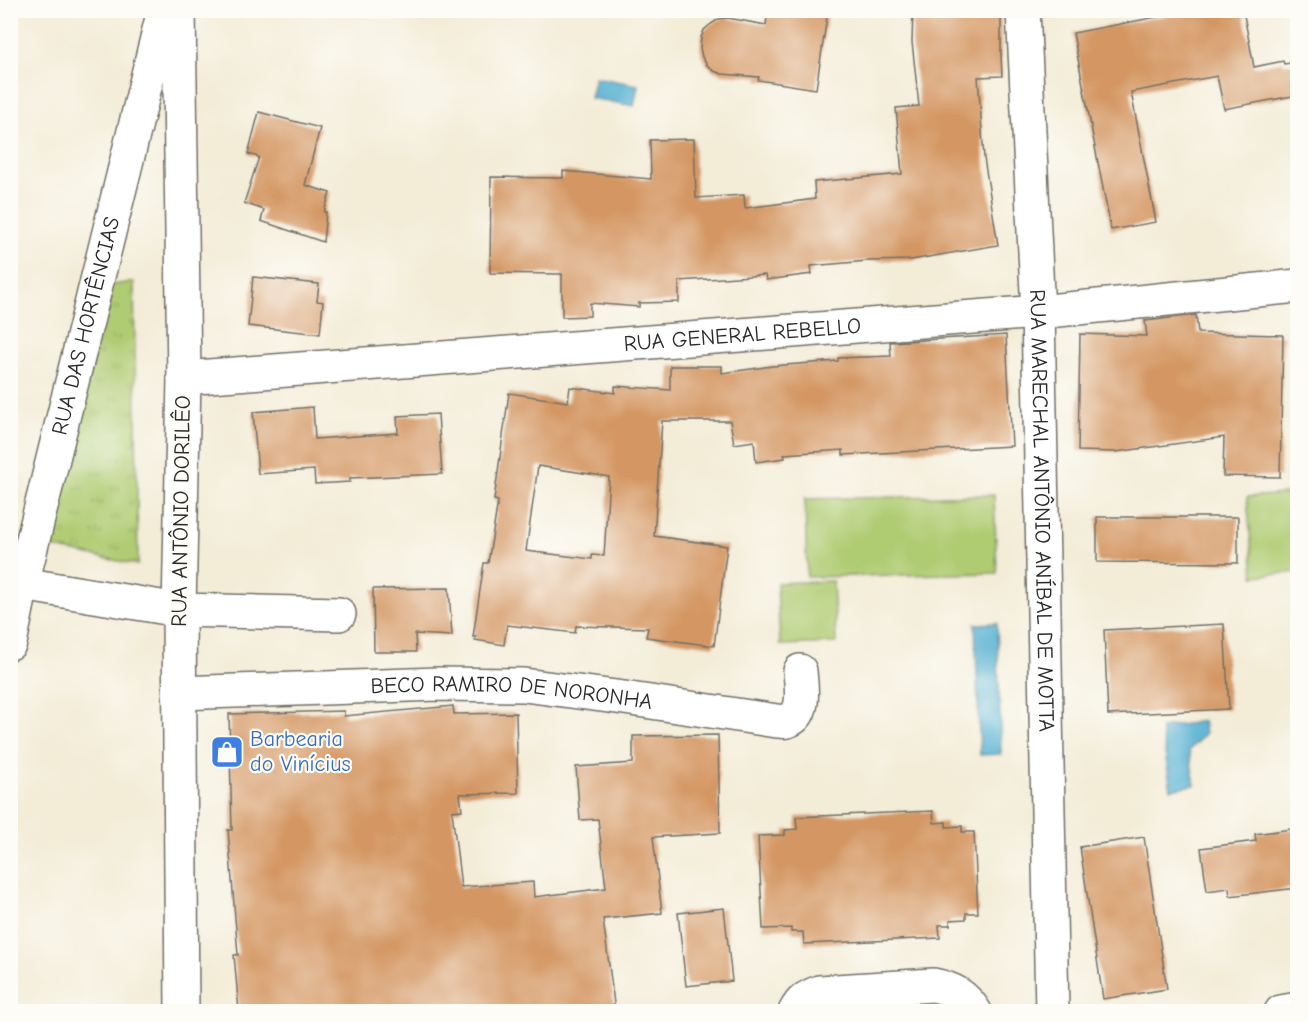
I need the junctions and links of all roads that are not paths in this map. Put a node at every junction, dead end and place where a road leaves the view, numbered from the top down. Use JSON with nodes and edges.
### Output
{"nodes":[{"id":1,"x":164,"y":10,"type":"edge"},
{"id":2,"x":179,"y":10,"type":"edge"},
{"id":3,"x":1023,"y":10,"type":"edge"},
{"id":4,"x":1298,"y":286,"type":"edge"},
{"id":5,"x":1038,"y":312,"type":"junction"},
{"id":6,"x":184,"y":378,"type":"junction"},
{"id":7,"x":16,"y":583,"type":"edge"},
{"id":8,"x":179,"y":610,"type":"junction"},
{"id":9,"x":339,"y":614,"type":"dead end"},
{"id":10,"x":10,"y":643,"type":"edge"},
{"id":11,"x":800,"y":672,"type":"dead end"},
{"id":12,"x":178,"y":693,"type":"junction"},
{"id":13,"x":1298,"y":1009,"type":"edge"},
{"id":14,"x":182,"y":1011,"type":"edge"},
{"id":15,"x":795,"y":1011,"type":"edge"},
{"id":16,"x":975,"y":1011,"type":"edge"},
{"id":17,"x":1052,"y":1011,"type":"edge"},
{"id":18,"x":1281,"y":1011,"type":"edge"}],
"edges":[{"from":1,"to":7,"type":"street","name":"RUA DAS HORTÊNCIAS"},
{"from":2,"to":6,"type":"street","name":"RUA ANTÔNIO DORILÊO"},
{"from":3,"to":5,"type":"street","name":"RUA MARECHAL ANTÔNIO ANÍBAL DE MOTTA"},
{"from":4,"to":5,"type":"street","name":"RUA GENERAL REBELLO"},
{"from":5,"to":6,"type":"street","name":"RUA GENERAL REBELLO"},
{"from":5,"to":17,"type":"street","name":"RUA MARECHAL ANTÔNIO ANÍBAL DE MOTTA"},
{"from":6,"to":8,"type":"street","name":"RUA ANTÔNIO DORILÊO"},
{"from":7,"to":8,"type":"street"},
{"from":7,"to":10,"type":"street","name":"RUA DAS HORTÊNCIAS"},
{"from":8,"to":9,"type":"street"},
{"from":8,"to":12,"type":"street","name":"RUA ANTÔNIO DORILÊO"},
{"from":11,"to":12,"type":"street","name":"BECO RAMIRO DE NORONHA"},
{"from":12,"to":14,"type":"street","name":"RUA ANTÔNIO DORILÊO"},
{"from":13,"to":18,"type":"street"},
{"from":15,"to":16,"type":"street"}]}
